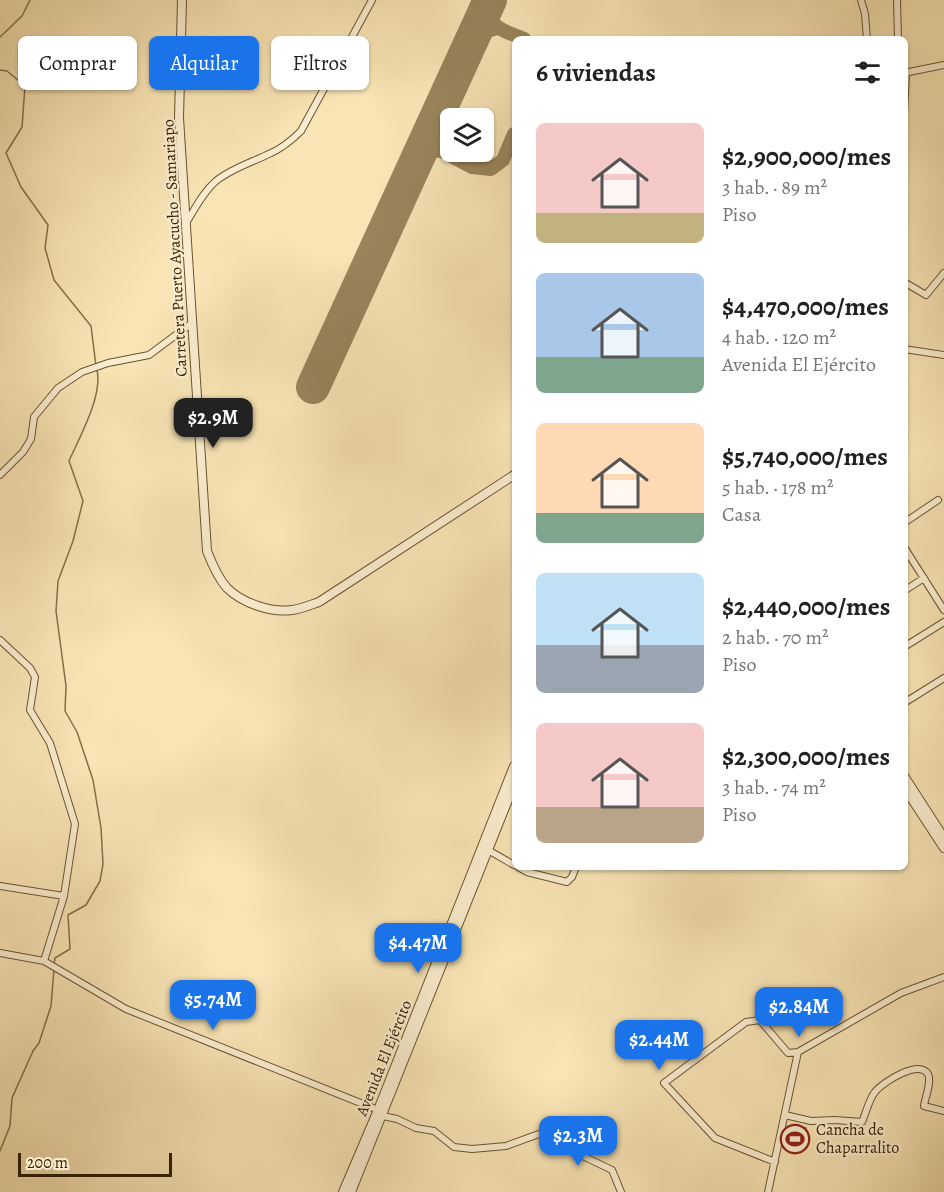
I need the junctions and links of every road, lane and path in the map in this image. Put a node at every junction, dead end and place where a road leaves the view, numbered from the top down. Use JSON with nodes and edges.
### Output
{"nodes":[{"id":1,"x":182,"y":0,"type":"edge"},
{"id":2,"x":372,"y":0,"type":"edge"},
{"id":3,"x":861,"y":0,"type":"edge"},
{"id":4,"x":897,"y":0,"type":"edge"},
{"id":5,"x":867,"y":36,"type":"edge"},
{"id":6,"x":898,"y":36,"type":"edge"},
{"id":7,"x":944,"y":65,"type":"edge"},
{"id":8,"x":908,"y":72,"type":"edge"},
{"id":9,"x":185,"y":223,"type":"junction"},
{"id":10,"x":944,"y":273,"type":"edge"},
{"id":11,"x":908,"y":284,"type":"edge"},
{"id":12,"x":192,"y":323,"type":"junction"},
{"id":13,"x":908,"y":350,"type":"edge"},
{"id":14,"x":944,"y":355,"type":"edge"},
{"id":15,"x":0,"y":475,"type":"edge"},
{"id":16,"x":512,"y":475,"type":"edge"},
{"id":17,"x":938,"y":500,"type":"dead end"},
{"id":18,"x":908,"y":520,"type":"edge"},
{"id":19,"x":908,"y":553,"type":"edge"},
{"id":20,"x":924,"y":578,"type":"junction"},
{"id":21,"x":908,"y":588,"type":"edge"},
{"id":22,"x":944,"y":610,"type":"edge"},
{"id":23,"x":944,"y":622,"type":"edge"},
{"id":24,"x":0,"y":640,"type":"edge"},
{"id":25,"x":908,"y":644,"type":"edge"},
{"id":26,"x":944,"y":678,"type":"edge"},
{"id":27,"x":908,"y":700,"type":"edge"},
{"id":28,"x":512,"y":771,"type":"edge"},
{"id":29,"x":908,"y":782,"type":"edge"},
{"id":30,"x":512,"y":790,"type":"edge"},
{"id":31,"x":908,"y":793,"type":"edge"},
{"id":32,"x":944,"y":838,"type":"edge"},
{"id":33,"x":944,"y":848,"type":"edge"},
{"id":34,"x":489,"y":850,"type":"junction"},
{"id":35,"x":512,"y":864,"type":"edge"},
{"id":36,"x":523,"y":870,"type":"edge"},
{"id":37,"x":575,"y":870,"type":"edge"},
{"id":38,"x":0,"y":886,"type":"edge"},
{"id":39,"x":64,"y":896,"type":"junction"},
{"id":40,"x":0,"y":953,"type":"edge"},
{"id":41,"x":44,"y":961,"type":"junction"},
{"id":42,"x":944,"y":977,"type":"edge"},
{"id":43,"x":798,"y":1052,"type":"junction"},
{"id":44,"x":944,"y":1111,"type":"edge"},
{"id":45,"x":380,"y":1113,"type":"junction"},
{"id":46,"x":785,"y":1115,"type":"junction"},
{"id":47,"x":572,"y":1122,"type":"dead end"},
{"id":48,"x":550,"y":1130,"type":"junction"},
{"id":49,"x":775,"y":1162,"type":"junction"},
{"id":50,"x":343,"y":1192,"type":"edge"},
{"id":51,"x":351,"y":1192,"type":"edge"},
{"id":52,"x":621,"y":1192,"type":"edge"},
{"id":53,"x":768,"y":1192,"type":"edge"}],
"edges":[{"from":1,"to":9,"type":"street","name":"Carretera Puerto Ayacucho - Samariapo"},
{"from":2,"to":9,"type":"street"},
{"from":3,"to":5,"type":"street"},
{"from":4,"to":6,"type":"street"},
{"from":7,"to":8,"type":"street"},
{"from":9,"to":12,"type":"street","name":"Carretera Puerto Ayacucho - Samariapo"},
{"from":10,"to":11,"type":"street"},
{"from":12,"to":15,"type":"street"},
{"from":12,"to":16,"type":"street","name":"Carretera Puerto Ayacucho - Samariapo"},
{"from":13,"to":14,"type":"street"},
{"from":17,"to":18,"type":"street"},
{"from":19,"to":20,"type":"street"},
{"from":20,"to":21,"type":"street"},
{"from":20,"to":22,"type":"street"},
{"from":23,"to":25,"type":"street"},
{"from":24,"to":39,"type":"street"},
{"from":26,"to":27,"type":"street"},
{"from":28,"to":45,"type":"street","name":"Avenida El Ejército"},
{"from":29,"to":32,"type":"street"},
{"from":30,"to":34,"type":"street","name":"Avenida El Ejército"},
{"from":31,"to":33,"type":"street"},
{"from":34,"to":35,"type":"street"},
{"from":34,"to":45,"type":"street","name":"Avenida El Ejército"},
{"from":36,"to":37,"type":"street"},
{"from":38,"to":39,"type":"street"},
{"from":39,"to":41,"type":"street"},
{"from":40,"to":41,"type":"street"},
{"from":41,"to":45,"type":"street"},
{"from":42,"to":43,"type":"street"},
{"from":43,"to":46,"type":"street"},
{"from":43,"to":49,"type":"street"},
{"from":44,"to":46,"type":"street"},
{"from":45,"to":48,"type":"street"},
{"from":45,"to":50,"type":"street","name":"Avenida El Ejército"},
{"from":45,"to":51,"type":"street","name":"Avenida El Ejército"},
{"from":46,"to":49,"type":"street"},
{"from":47,"to":48,"type":"street"},
{"from":48,"to":52,"type":"street"},
{"from":49,"to":53,"type":"street"}]}
